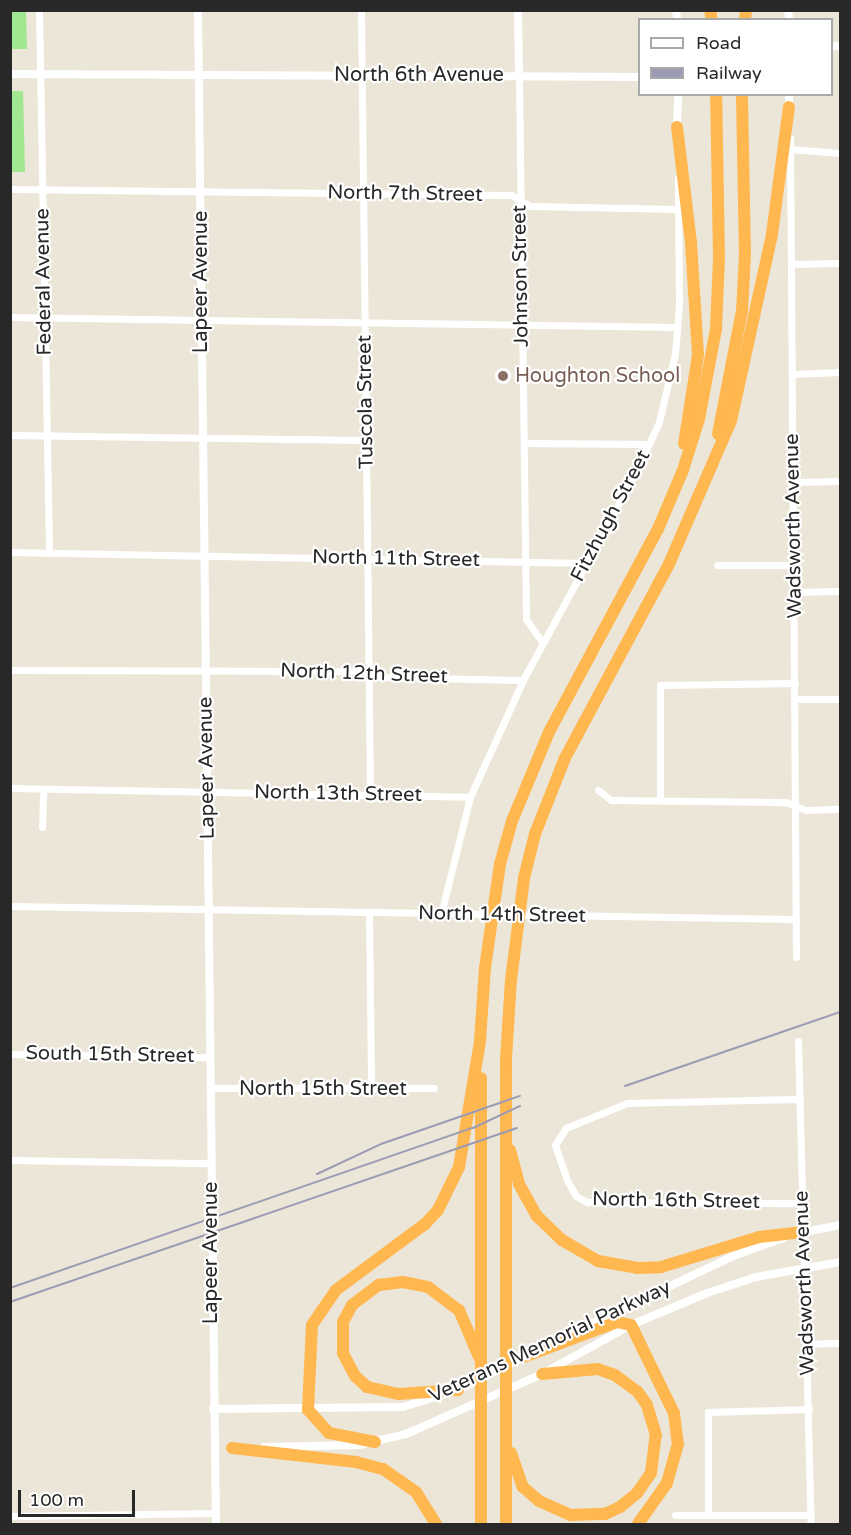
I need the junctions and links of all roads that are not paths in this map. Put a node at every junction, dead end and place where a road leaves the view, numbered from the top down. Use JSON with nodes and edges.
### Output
{"nodes":[{"id":1,"x":39,"y":10,"type":"edge"},
{"id":2,"x":198,"y":10,"type":"edge"},
{"id":3,"x":361,"y":10,"type":"edge"},
{"id":4,"x":518,"y":10,"type":"edge"},
{"id":5,"x":10,"y":74,"type":"edge"},
{"id":6,"x":40,"y":74,"type":"junction"},
{"id":7,"x":199,"y":74,"type":"junction"},
{"id":8,"x":362,"y":75,"type":"junction"},
{"id":9,"x":519,"y":76,"type":"junction"},
{"id":10,"x":638,"y":76,"type":"edge"},
{"id":11,"x":678,"y":96,"type":"edge"},
{"id":12,"x":716,"y":96,"type":"edge"},
{"id":13,"x":742,"y":96,"type":"edge"},
{"id":14,"x":789,"y":101,"type":"edge"},
{"id":15,"x":677,"y":127,"type":"junction"},
{"id":16,"x":790,"y":149,"type":"junction"},
{"id":17,"x":840,"y":153,"type":"edge"},
{"id":18,"x":10,"y":189,"type":"edge"},
{"id":19,"x":43,"y":189,"type":"junction"},
{"id":20,"x":201,"y":192,"type":"junction"},
{"id":21,"x":364,"y":193,"type":"junction"},
{"id":22,"x":520,"y":200,"type":"junction"},
{"id":23,"x":678,"y":209,"type":"junction"},
{"id":24,"x":840,"y":263,"type":"edge"},
{"id":25,"x":792,"y":264,"type":"junction"},
{"id":26,"x":10,"y":317,"type":"edge"},
{"id":27,"x":45,"y":317,"type":"junction"},
{"id":28,"x":202,"y":320,"type":"junction"},
{"id":29,"x":366,"y":322,"type":"junction"},
{"id":30,"x":522,"y":324,"type":"junction"},
{"id":31,"x":677,"y":327,"type":"junction"},
{"id":32,"x":840,"y":372,"type":"edge"},
{"id":33,"x":792,"y":374,"type":"junction"},
{"id":34,"x":10,"y":435,"type":"edge"},
{"id":35,"x":47,"y":436,"type":"junction"},
{"id":36,"x":203,"y":439,"type":"junction"},
{"id":37,"x":367,"y":440,"type":"junction"},
{"id":38,"x":524,"y":443,"type":"junction"},
{"id":39,"x":649,"y":444,"type":"junction"},
{"id":40,"x":707,"y":476,"type":"junction"},
{"id":41,"x":840,"y":481,"type":"edge"},
{"id":42,"x":793,"y":483,"type":"junction"},
{"id":43,"x":674,"y":492,"type":"junction"},
{"id":44,"x":10,"y":552,"type":"edge"},
{"id":45,"x":49,"y":553,"type":"junction"},
{"id":46,"x":204,"y":556,"type":"junction"},
{"id":47,"x":369,"y":558,"type":"junction"},
{"id":48,"x":525,"y":561,"type":"junction"},
{"id":49,"x":587,"y":562,"type":"junction"},
{"id":50,"x":717,"y":565,"type":"dead end"},
{"id":51,"x":794,"y":565,"type":"junction"},
{"id":52,"x":840,"y":591,"type":"edge"},
{"id":53,"x":794,"y":592,"type":"junction"},
{"id":54,"x":543,"y":643,"type":"junction"},
{"id":55,"x":10,"y":670,"type":"edge"},
{"id":56,"x":206,"y":670,"type":"junction"},
{"id":57,"x":370,"y":674,"type":"junction"},
{"id":58,"x":523,"y":680,"type":"junction"},
{"id":59,"x":795,"y":683,"type":"junction"},
{"id":60,"x":795,"y":699,"type":"junction"},
{"id":61,"x":840,"y":699,"type":"edge"},
{"id":62,"x":10,"y":788,"type":"edge"},
{"id":63,"x":43,"y":789,"type":"junction"},
{"id":64,"x":598,"y":790,"type":"dead end"},
{"id":65,"x":207,"y":791,"type":"junction"},
{"id":66,"x":370,"y":794,"type":"junction"},
{"id":67,"x":470,"y":797,"type":"junction"},
{"id":68,"x":660,"y":800,"type":"junction"},
{"id":69,"x":795,"y":807,"type":"junction"},
{"id":70,"x":840,"y":809,"type":"edge"},
{"id":71,"x":42,"y":827,"type":"dead end"},
{"id":72,"x":10,"y":906,"type":"edge"},
{"id":73,"x":208,"y":909,"type":"junction"},
{"id":74,"x":369,"y":913,"type":"junction"},
{"id":75,"x":441,"y":914,"type":"junction"},
{"id":76,"x":796,"y":919,"type":"junction"},
{"id":77,"x":796,"y":957,"type":"dead end"},
{"id":78,"x":480,"y":1041,"type":"junction"},
{"id":79,"x":798,"y":1041,"type":"dead end"},
{"id":80,"x":10,"y":1054,"type":"edge"},
{"id":81,"x":210,"y":1057,"type":"junction"},
{"id":82,"x":211,"y":1088,"type":"junction"},
{"id":83,"x":371,"y":1089,"type":"junction"},
{"id":84,"x":434,"y":1089,"type":"dead end"},
{"id":85,"x":800,"y":1099,"type":"junction"},
{"id":86,"x":506,"y":1133,"type":"junction"},
{"id":87,"x":10,"y":1160,"type":"edge"},
{"id":88,"x":210,"y":1163,"type":"junction"},
{"id":89,"x":803,"y":1203,"type":"junction"},
{"id":90,"x":840,"y":1225,"type":"edge"},
{"id":91,"x":803,"y":1232,"type":"junction"},
{"id":92,"x":840,"y":1262,"type":"edge"},
{"id":93,"x":805,"y":1268,"type":"junction"},
{"id":94,"x":631,"y":1325,"type":"junction"},
{"id":95,"x":840,"y":1343,"type":"edge"},
{"id":96,"x":806,"y":1344,"type":"junction"},
{"id":97,"x":523,"y":1358,"type":"junction"},
{"id":98,"x":482,"y":1365,"type":"junction"},
{"id":99,"x":542,"y":1374,"type":"junction"},
{"id":100,"x":463,"y":1388,"type":"junction"},
{"id":101,"x":213,"y":1409,"type":"junction"},
{"id":102,"x":809,"y":1409,"type":"junction"},
{"id":103,"x":308,"y":1410,"type":"junction"},
{"id":104,"x":505,"y":1421,"type":"junction"},
{"id":105,"x":375,"y":1442,"type":"junction"},
{"id":106,"x":215,"y":1448,"type":"junction"},
{"id":107,"x":232,"y":1448,"type":"junction"},
{"id":108,"x":216,"y":1513,"type":"junction"},
{"id":109,"x":10,"y":1515,"type":"edge"},
{"id":110,"x":675,"y":1515,"type":"dead end"},
{"id":111,"x":708,"y":1515,"type":"junction"},
{"id":112,"x":811,"y":1515,"type":"junction"},
{"id":113,"x":216,"y":1524,"type":"edge"},
{"id":114,"x":436,"y":1524,"type":"edge"},
{"id":115,"x":481,"y":1524,"type":"edge"},
{"id":116,"x":506,"y":1524,"type":"edge"},
{"id":117,"x":638,"y":1524,"type":"edge"},
{"id":118,"x":811,"y":1524,"type":"edge"}],
"edges":[{"from":1,"to":6,"type":"street","name":"Federal Avenue"},
{"from":2,"to":7,"type":"street","name":"Lapeer Avenue"},
{"from":3,"to":8,"type":"street","name":"Tuscola Street"},
{"from":4,"to":9,"type":"street","name":"Johnson Street"},
{"from":5,"to":6,"type":"street","name":"North 6th Avenue"},
{"from":6,"to":7,"type":"street","name":"North 6th Avenue"},
{"from":6,"to":19,"type":"street","name":"Federal Avenue"},
{"from":7,"to":8,"type":"street","name":"North 6th Avenue"},
{"from":7,"to":20,"type":"street","name":"Lapeer Avenue"},
{"from":8,"to":9,"type":"street","name":"North 6th Avenue"},
{"from":8,"to":21,"type":"street","name":"Tuscola Street"},
{"from":9,"to":10,"type":"street","name":"North 6th Avenue"},
{"from":9,"to":22,"type":"street","name":"Johnson Street"},
{"from":11,"to":15,"type":"street","name":"Fitzhugh Street"},
{"from":12,"to":43,"type":"highway"},
{"from":13,"to":40,"type":"highway"},
{"from":14,"to":16,"type":"street","name":"Wadsworth Avenue"},
{"from":14,"to":40,"type":"highway"},
{"from":15,"to":23,"type":"street","name":"Fitzhugh Street"},
{"from":15,"to":43,"type":"highway"},
{"from":16,"to":17,"type":"street"},
{"from":16,"to":25,"type":"street","name":"Wadsworth Avenue"},
{"from":18,"to":19,"type":"street","name":"North 7th Street"},
{"from":19,"to":20,"type":"street","name":"North 7th Street"},
{"from":19,"to":27,"type":"street","name":"Federal Avenue"},
{"from":20,"to":21,"type":"street","name":"North 7th Street"},
{"from":20,"to":28,"type":"street","name":"Lapeer Avenue"},
{"from":21,"to":22,"type":"street","name":"North 7th Street"},
{"from":21,"to":29,"type":"street","name":"Tuscola Street"},
{"from":22,"to":23,"type":"street","name":"North 7th Street"},
{"from":22,"to":30,"type":"street","name":"Johnson Street"},
{"from":23,"to":31,"type":"street","name":"Fitzhugh Street"},
{"from":24,"to":25,"type":"street"},
{"from":25,"to":33,"type":"street","name":"Wadsworth Avenue"},
{"from":26,"to":27,"type":"street"},
{"from":27,"to":28,"type":"street"},
{"from":27,"to":35,"type":"street","name":"Federal Avenue"},
{"from":28,"to":29,"type":"street"},
{"from":28,"to":36,"type":"street","name":"Lapeer Avenue"},
{"from":29,"to":30,"type":"street"},
{"from":29,"to":37,"type":"street","name":"Tuscola Street"},
{"from":30,"to":31,"type":"street"},
{"from":30,"to":38,"type":"street","name":"Johnson Street"},
{"from":31,"to":39,"type":"street","name":"Fitzhugh Street"},
{"from":32,"to":33,"type":"street"},
{"from":33,"to":42,"type":"street","name":"Wadsworth Avenue"},
{"from":34,"to":35,"type":"street"},
{"from":35,"to":36,"type":"street"},
{"from":35,"to":45,"type":"street","name":"Federal Avenue"},
{"from":36,"to":37,"type":"street"},
{"from":36,"to":46,"type":"street","name":"Lapeer Avenue"},
{"from":37,"to":47,"type":"street","name":"Tuscola Street"},
{"from":38,"to":39,"type":"street"},
{"from":38,"to":48,"type":"street","name":"Johnson Street"},
{"from":39,"to":49,"type":"street","name":"Fitzhugh Street"},
{"from":40,"to":86,"type":"highway"},
{"from":41,"to":42,"type":"street"},
{"from":42,"to":51,"type":"street","name":"Wadsworth Avenue"},
{"from":43,"to":78,"type":"highway"},
{"from":44,"to":45,"type":"street","name":"North 11th Street"},
{"from":45,"to":46,"type":"street","name":"North 11th Street"},
{"from":46,"to":47,"type":"street","name":"North 11th Street"},
{"from":46,"to":56,"type":"street","name":"Lapeer Avenue"},
{"from":47,"to":48,"type":"street","name":"North 11th Street"},
{"from":47,"to":57,"type":"street","name":"Tuscola Street"},
{"from":48,"to":49,"type":"street","name":"North 11th Street"},
{"from":48,"to":54,"type":"street","name":"Johnson Street"},
{"from":49,"to":54,"type":"street","name":"Fitzhugh Street"},
{"from":50,"to":51,"type":"street"},
{"from":51,"to":53,"type":"street","name":"Wadsworth Avenue"},
{"from":52,"to":53,"type":"street"},
{"from":53,"to":59,"type":"street","name":"Wadsworth Avenue"},
{"from":54,"to":58,"type":"street","name":"Fitzhugh Street"},
{"from":55,"to":56,"type":"street","name":"North 12th Street"},
{"from":56,"to":57,"type":"street","name":"North 12th Street"},
{"from":56,"to":65,"type":"street","name":"Lapeer Avenue"},
{"from":57,"to":58,"type":"street","name":"North 12th Street"},
{"from":57,"to":66,"type":"street","name":"Tuscola Street"},
{"from":58,"to":67,"type":"street","name":"Fitzhugh Street"},
{"from":59,"to":60,"type":"street","name":"Wadsworth Avenue"},
{"from":59,"to":68,"type":"street"},
{"from":60,"to":61,"type":"street"},
{"from":60,"to":69,"type":"street","name":"Wadsworth Avenue"},
{"from":62,"to":63,"type":"street","name":"North 13th Street"},
{"from":63,"to":65,"type":"street","name":"North 13th Street"},
{"from":63,"to":71,"type":"street"},
{"from":64,"to":68,"type":"street"},
{"from":65,"to":66,"type":"street","name":"North 13th Street"},
{"from":65,"to":73,"type":"street","name":"Lapeer Avenue"},
{"from":66,"to":67,"type":"street","name":"North 13th Street"},
{"from":67,"to":75,"type":"street","name":"Fitzhugh Street"},
{"from":68,"to":69,"type":"street"},
{"from":69,"to":70,"type":"street"},
{"from":69,"to":76,"type":"street","name":"Wadsworth Avenue"},
{"from":72,"to":73,"type":"street","name":"North 14th Street"},
{"from":73,"to":74,"type":"street","name":"North 14th Street"},
{"from":73,"to":81,"type":"street","name":"Lapeer Avenue"},
{"from":74,"to":75,"type":"street","name":"North 14th Street"},
{"from":74,"to":83,"type":"street"},
{"from":75,"to":76,"type":"street","name":"North 14th Street"},
{"from":76,"to":77,"type":"street","name":"Wadsworth Avenue"},
{"from":78,"to":98,"type":"highway"},
{"from":78,"to":103,"type":"highway"},
{"from":79,"to":85,"type":"street","name":"Wadsworth Avenue"},
{"from":80,"to":81,"type":"street","name":"South 15th Street"},
{"from":81,"to":82,"type":"street","name":"Lapeer Avenue"},
{"from":82,"to":83,"type":"street","name":"North 15th Street"},
{"from":82,"to":88,"type":"street","name":"Lapeer Avenue"},
{"from":83,"to":84,"type":"street","name":"North 15th Street"},
{"from":85,"to":89,"type":"street","name":"Wadsworth Avenue"},
{"from":85,"to":89,"type":"street","name":"North 16th Street"},
{"from":86,"to":91,"type":"highway"},
{"from":86,"to":104,"type":"highway"},
{"from":87,"to":88,"type":"street"},
{"from":88,"to":101,"type":"street","name":"Lapeer Avenue"},
{"from":89,"to":91,"type":"street","name":"Wadsworth Avenue"},
{"from":90,"to":91,"type":"street","name":"Veterans Memorial Parkway"},
{"from":91,"to":93,"type":"street","name":"Wadsworth Avenue"},
{"from":91,"to":97,"type":"street","name":"Veterans Memorial Parkway"},
{"from":92,"to":93,"type":"street","name":"Veterans Memorial Parkway"},
{"from":93,"to":94,"type":"street","name":"Veterans Memorial Parkway"},
{"from":93,"to":96,"type":"street","name":"Wadsworth Avenue"},
{"from":94,"to":97,"type":"highway"},
{"from":94,"to":99,"type":"street","name":"Veterans Memorial Parkway"},
{"from":94,"to":117,"type":"highway"},
{"from":95,"to":96,"type":"street"},
{"from":96,"to":102,"type":"street","name":"Wadsworth Avenue"},
{"from":97,"to":100,"type":"street","name":"Veterans Memorial Parkway"},
{"from":98,"to":100,"type":"highway"},
{"from":98,"to":115,"type":"highway"},
{"from":99,"to":104,"type":"highway"},
{"from":99,"to":105,"type":"street","name":"Veterans Memorial Parkway"},
{"from":100,"to":103,"type":"street","name":"Veterans Memorial Parkway"},
{"from":101,"to":103,"type":"street","name":"Veterans Memorial Parkway"},
{"from":101,"to":106,"type":"street","name":"Lapeer Avenue"},
{"from":102,"to":111,"type":"street"},
{"from":102,"to":112,"type":"street","name":"Wadsworth Avenue"},
{"from":103,"to":105,"type":"highway"},
{"from":104,"to":116,"type":"highway"},
{"from":105,"to":107,"type":"street","name":"Veterans Memorial Parkway"},
{"from":106,"to":107,"type":"street","name":"Veterans Memorial Parkway"},
{"from":106,"to":108,"type":"street","name":"Lapeer Avenue"},
{"from":107,"to":114,"type":"highway"},
{"from":108,"to":109,"type":"street"},
{"from":108,"to":113,"type":"street","name":"Lapeer Avenue"},
{"from":110,"to":111,"type":"street"},
{"from":111,"to":112,"type":"street"},
{"from":112,"to":118,"type":"street","name":"Wadsworth Avenue"}]}
